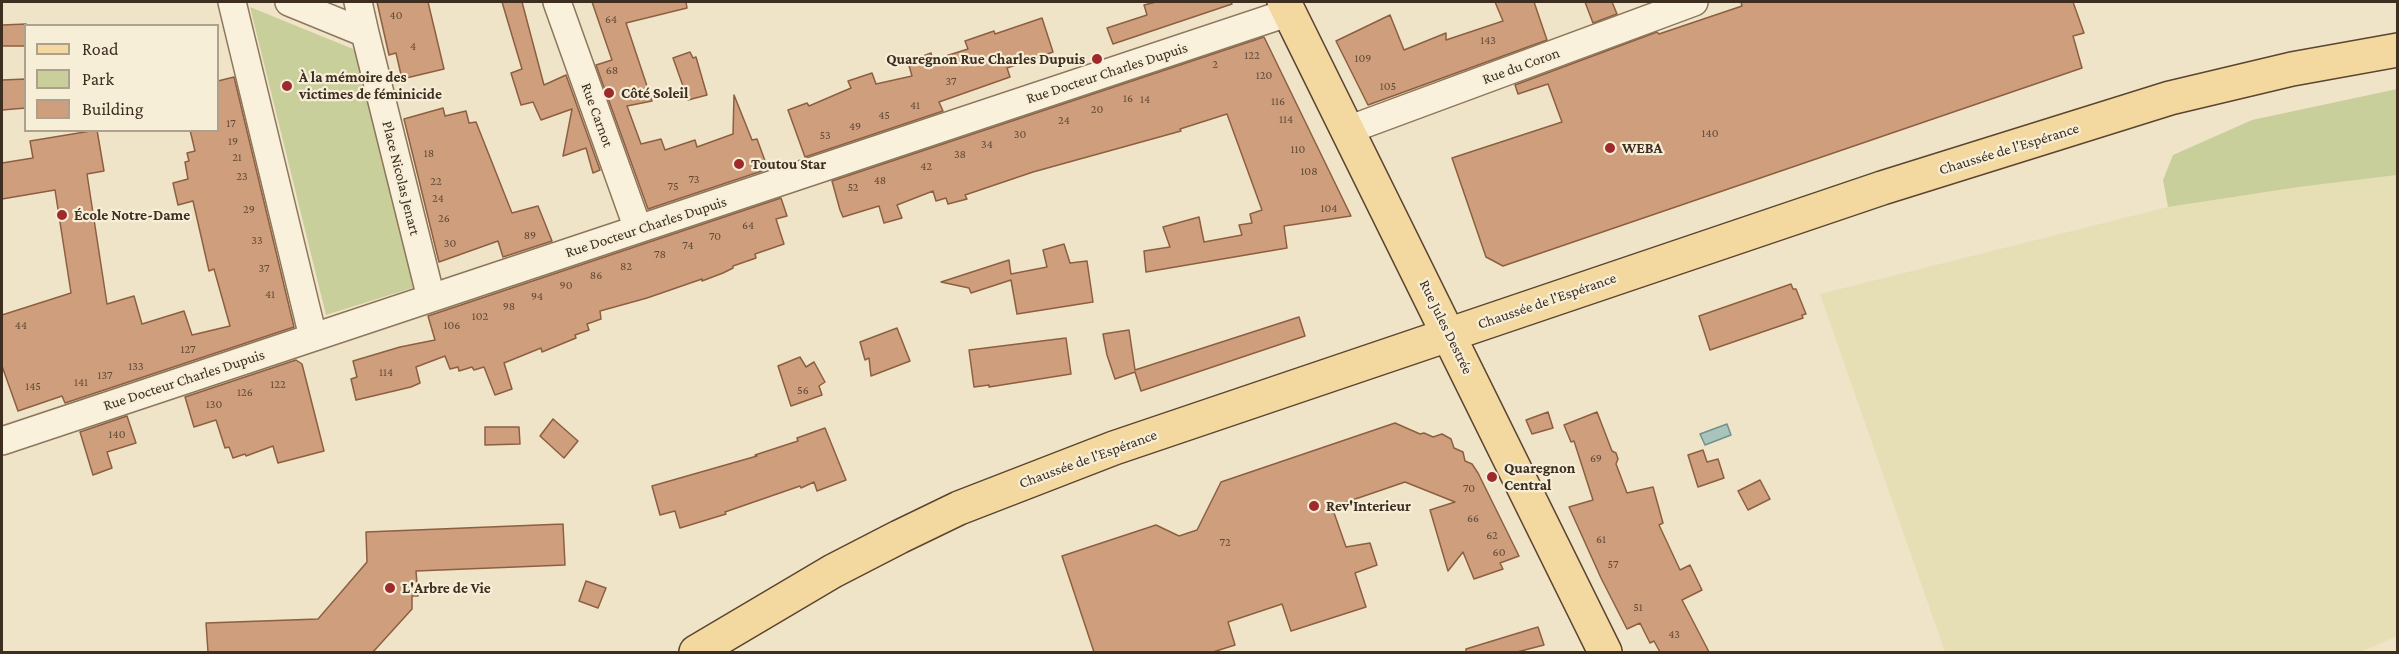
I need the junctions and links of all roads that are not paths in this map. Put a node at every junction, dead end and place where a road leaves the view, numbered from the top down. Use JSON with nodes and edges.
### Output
{"nodes":[{"id":1,"x":232,"y":2,"type":"edge"},
{"id":2,"x":289,"y":2,"type":"edge"},
{"id":3,"x":358,"y":2,"type":"edge"},
{"id":4,"x":557,"y":2,"type":"edge"},
{"id":5,"x":1694,"y":2,"type":"edge"},
{"id":6,"x":1287,"y":7,"type":"edge"},
{"id":7,"x":365,"y":33,"type":"junction"},
{"id":8,"x":2397,"y":50,"type":"edge"},
{"id":9,"x":1348,"y":130,"type":"junction"},
{"id":10,"x":638,"y":229,"type":"junction"},
{"id":11,"x":431,"y":298,"type":"junction"},
{"id":12,"x":1449,"y":335,"type":"junction"},
{"id":13,"x":313,"y":337,"type":"junction"},
{"id":14,"x":2,"y":441,"type":"edge"},
{"id":15,"x":696,"y":652,"type":"edge"},
{"id":16,"x":1605,"y":652,"type":"edge"}],
"edges":[{"from":1,"to":13,"type":"street"},
{"from":2,"to":7,"type":"street"},
{"from":3,"to":7,"type":"street","name":"Place Nicolas Jenart"},
{"from":4,"to":10,"type":"street","name":"Rue Carnot"},
{"from":5,"to":9,"type":"street","name":"Rue du Coron"},
{"from":6,"to":9,"type":"main road","name":"Rue Jules Destrée"},
{"from":6,"to":10,"type":"street","name":"Rue Docteur Charles Dupuis"},
{"from":7,"to":11,"type":"street","name":"Place Nicolas Jenart"},
{"from":8,"to":12,"type":"main road","name":"Chaussée de l'Espérance"},
{"from":9,"to":12,"type":"main road","name":"Rue Jules Destrée"},
{"from":10,"to":11,"type":"street","name":"Rue Docteur Charles Dupuis"},
{"from":11,"to":13,"type":"street","name":"Rue Docteur Charles Dupuis"},
{"from":12,"to":15,"type":"main road","name":"Chaussée de l'Espérance"},
{"from":12,"to":16,"type":"main road","name":"Rue Jules Destrée"},
{"from":13,"to":14,"type":"street","name":"Rue Docteur Charles Dupuis"}]}
